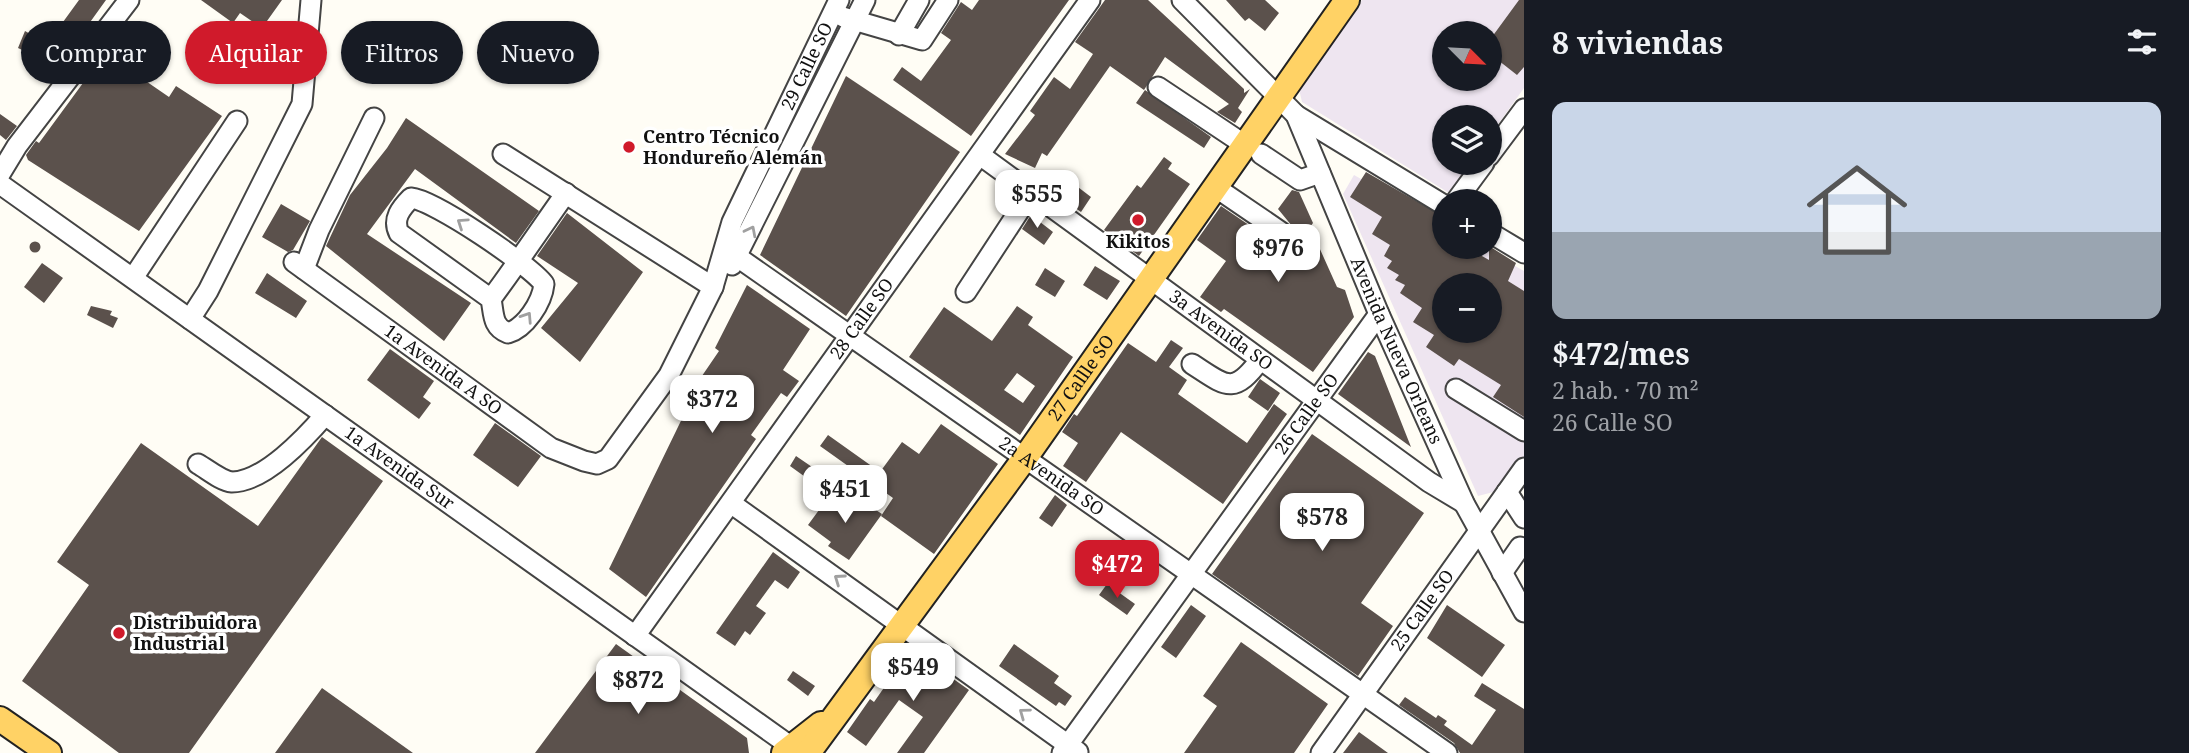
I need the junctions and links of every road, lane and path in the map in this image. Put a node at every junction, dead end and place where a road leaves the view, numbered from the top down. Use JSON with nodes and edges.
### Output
{"nodes":[{"id":1,"x":129,"y":0,"type":"edge"},
{"id":2,"x":311,"y":0,"type":"edge"},
{"id":3,"x":865,"y":0,"type":"edge"},
{"id":4,"x":919,"y":0,"type":"edge"},
{"id":5,"x":948,"y":0,"type":"edge"},
{"id":6,"x":1090,"y":0,"type":"edge"},
{"id":7,"x":1347,"y":0,"type":"edge"},
{"id":8,"x":1190,"y":3,"type":"edge"},
{"id":9,"x":836,"y":6,"type":"edge"},
{"id":10,"x":855,"y":21,"type":"junction"},
{"id":11,"x":899,"y":35,"type":"junction"},
{"id":12,"x":808,"y":63,"type":"junction"},
{"id":13,"x":830,"y":74,"type":"junction"},
{"id":14,"x":1158,"y":87,"type":"dead end"},
{"id":15,"x":1279,"y":96,"type":"junction"},
{"id":16,"x":1524,"y":109,"type":"edge"},
{"id":17,"x":1296,"y":115,"type":"junction"},
{"id":18,"x":374,"y":118,"type":"dead end"},
{"id":19,"x":237,"y":121,"type":"dead end"},
{"id":20,"x":1502,"y":139,"type":"edge"},
{"id":21,"x":1253,"y":150,"type":"junction"},
{"id":22,"x":503,"y":154,"type":"dead end"},
{"id":23,"x":980,"y":155,"type":"junction"},
{"id":24,"x":1320,"y":173,"type":"junction"},
{"id":25,"x":0,"y":174,"type":"edge"},
{"id":26,"x":0,"y":184,"type":"edge"},
{"id":27,"x":1216,"y":187,"type":"junction"},
{"id":28,"x":566,"y":193,"type":"junction"},
{"id":29,"x":1035,"y":195,"type":"junction"},
{"id":30,"x":1432,"y":198,"type":"edge"},
{"id":31,"x":1281,"y":232,"type":"dead end"},
{"id":32,"x":1502,"y":240,"type":"edge"},
{"id":33,"x":732,"y":253,"type":"junction"},
{"id":34,"x":1524,"y":253,"type":"edge"},
{"id":35,"x":518,"y":262,"type":"junction"},
{"id":36,"x":133,"y":278,"type":"junction"},
{"id":37,"x":1150,"y":279,"type":"junction"},
{"id":38,"x":713,"y":287,"type":"junction"},
{"id":39,"x":966,"y":292,"type":"dead end"},
{"id":40,"x":491,"y":299,"type":"junction"},
{"id":41,"x":1379,"y":314,"type":"junction"},
{"id":42,"x":190,"y":319,"type":"junction"},
{"id":43,"x":852,"y":337,"type":"junction"},
{"id":44,"x":1260,"y":360,"type":"junction"},
{"id":45,"x":1192,"y":364,"type":"dead end"},
{"id":46,"x":1456,"y":389,"type":"dead end"},
{"id":47,"x":1316,"y":401,"type":"junction"},
{"id":48,"x":325,"y":415,"type":"junction"},
{"id":49,"x":1524,"y":431,"type":"edge"},
{"id":50,"x":1025,"y":458,"type":"junction"},
{"id":51,"x":198,"y":464,"type":"dead end"},
{"id":52,"x":597,"y":464,"type":"joint"},
{"id":53,"x":1524,"y":468,"type":"edge"},
{"id":54,"x":1507,"y":492,"type":"junction"},
{"id":55,"x":1464,"y":503,"type":"junction"},
{"id":56,"x":732,"y":504,"type":"junction"},
{"id":57,"x":1524,"y":518,"type":"edge"},
{"id":58,"x":1478,"y":532,"type":"junction"},
{"id":59,"x":1520,"y":547,"type":"dead end"},
{"id":60,"x":1502,"y":573,"type":"junction"},
{"id":61,"x":1191,"y":574,"type":"junction"},
{"id":62,"x":1524,"y":612,"type":"edge"},
{"id":63,"x":903,"y":624,"type":"junction"},
{"id":64,"x":635,"y":636,"type":"junction"},
{"id":65,"x":1363,"y":694,"type":"junction"},
{"id":66,"x":0,"y":719,"type":"edge"},
{"id":67,"x":1070,"y":750,"type":"edge"},
{"id":68,"x":795,"y":751,"type":"edge"},
{"id":69,"x":49,"y":753,"type":"edge"},
{"id":70,"x":1321,"y":753,"type":"edge"},
{"id":71,"x":1447,"y":753,"type":"edge"}],
"edges":[{"from":1,"to":25,"type":"street"},
{"from":2,"to":42,"type":"street"},
{"from":3,"to":10,"type":"street","name":"29 Calle SO"},
{"from":4,"to":11,"type":"street"},
{"from":5,"to":11,"type":"street"},
{"from":6,"to":23,"type":"street","name":"28 Calle SO"},
{"from":7,"to":15,"type":"main road","name":"27 Callle SO"},
{"from":8,"to":15,"type":"street","name":"Avenida Nueva Orleans"},
{"from":9,"to":10,"type":"street"},
{"from":9,"to":12,"type":"street","name":"29 Calle SO"},
{"from":10,"to":11,"type":"street"},
{"from":10,"to":13,"type":"street","name":"29 Calle SO"},
{"from":12,"to":13,"type":"street"},
{"from":12,"to":33,"type":"street","name":"29 Calle SO"},
{"from":33,"to":13,"type":"street","name":"29 Calle SO","one_way":true},
{"from":14,"to":21,"type":"street"},
{"from":15,"to":17,"type":"street","name":"Avenida Nueva Orleans"},
{"from":15,"to":21,"type":"main road","name":"27 Callle SO"},
{"from":16,"to":20,"type":"street"},
{"from":17,"to":24,"type":"street","name":"Avenida Nueva Orleans"},
{"from":17,"to":30,"type":"street"},
{"from":18,"to":52,"type":"street","name":"1a Avenida A SO"},
{"from":19,"to":36,"type":"street"},
{"from":21,"to":24,"type":"street"},
{"from":21,"to":27,"type":"main road","name":"27 Callle SO"},
{"from":22,"to":28,"type":"street"},
{"from":23,"to":29,"type":"street","name":"3a Avenida SO"},
{"from":23,"to":43,"type":"street","name":"28 Calle SO"},
{"from":24,"to":41,"type":"street","name":"Avenida Nueva Orleans"},
{"from":26,"to":36,"type":"street","name":"1a Avenida Sur"},
{"from":27,"to":31,"type":"street"},
{"from":27,"to":37,"type":"main road","name":"27 Callle SO"},
{"from":28,"to":35,"type":"street"},
{"from":28,"to":38,"type":"street"},
{"from":29,"to":37,"type":"street","name":"3a Avenida SO"},
{"from":29,"to":39,"type":"street"},
{"from":32,"to":34,"type":"street"},
{"from":33,"to":38,"type":"street","name":"29 Calle SO"},
{"from":33,"to":43,"type":"street","name":"2a Avenida SO"},
{"from":35,"to":40,"type":"street"},
{"from":40,"to":35,"type":"street","one_way":true},
{"from":35,"to":40,"type":"street","one_way":true},
{"from":36,"to":42,"type":"street","name":"1a Avenida Sur"},
{"from":37,"to":44,"type":"street","name":"3a Avenida SO"},
{"from":37,"to":50,"type":"main road","name":"27 Callle SO"},
{"from":38,"to":52,"type":"street","name":"29 Calle SO"},
{"from":41,"to":47,"type":"street","name":"26 Calle SO"},
{"from":41,"to":55,"type":"street","name":"Avenida Nueva Orleans"},
{"from":42,"to":48,"type":"street","name":"1a Avenida Sur"},
{"from":43,"to":50,"type":"street","name":"2a Avenida SO"},
{"from":43,"to":56,"type":"street","name":"28 Calle SO"},
{"from":44,"to":45,"type":"street"},
{"from":44,"to":47,"type":"street","name":"3a Avenida SO"},
{"from":46,"to":49,"type":"street"},
{"from":47,"to":55,"type":"street","name":"3a Avenida SO"},
{"from":47,"to":61,"type":"street","name":"26 Calle SO"},
{"from":48,"to":51,"type":"street"},
{"from":48,"to":64,"type":"street","name":"1a Avenida Sur"},
{"from":50,"to":61,"type":"street","name":"2a Avenida SO"},
{"from":50,"to":63,"type":"main road","name":"27 Callle SO"},
{"from":53,"to":54,"type":"street","name":"25 Calle SO"},
{"from":54,"to":57,"type":"street"},
{"from":54,"to":58,"type":"street","name":"25 Calle SO"},
{"from":55,"to":58,"type":"street","name":"Avenida Nueva Orleans"},
{"from":63,"to":56,"type":"street","one_way":true},
{"from":56,"to":64,"type":"street","name":"28 Calle SO"},
{"from":58,"to":60,"type":"street","name":"Avenida Nueva Orleans"},
{"from":58,"to":65,"type":"street","name":"25 Calle SO"},
{"from":59,"to":60,"type":"street"},
{"from":60,"to":62,"type":"street","name":"Avenida Nueva Orleans"},
{"from":61,"to":65,"type":"street","name":"2a Avenida SO"},
{"from":61,"to":67,"type":"street","name":"26 Calle SO"},
{"from":67,"to":63,"type":"street","one_way":true},
{"from":63,"to":68,"type":"main road","name":"27 Callle SO"},
{"from":64,"to":68,"type":"street","name":"1a Avenida Sur"},
{"from":65,"to":70,"type":"street","name":"25 Calle SO"},
{"from":65,"to":71,"type":"street","name":"2a Avenida SO"},
{"from":66,"to":69,"type":"main road"}]}
